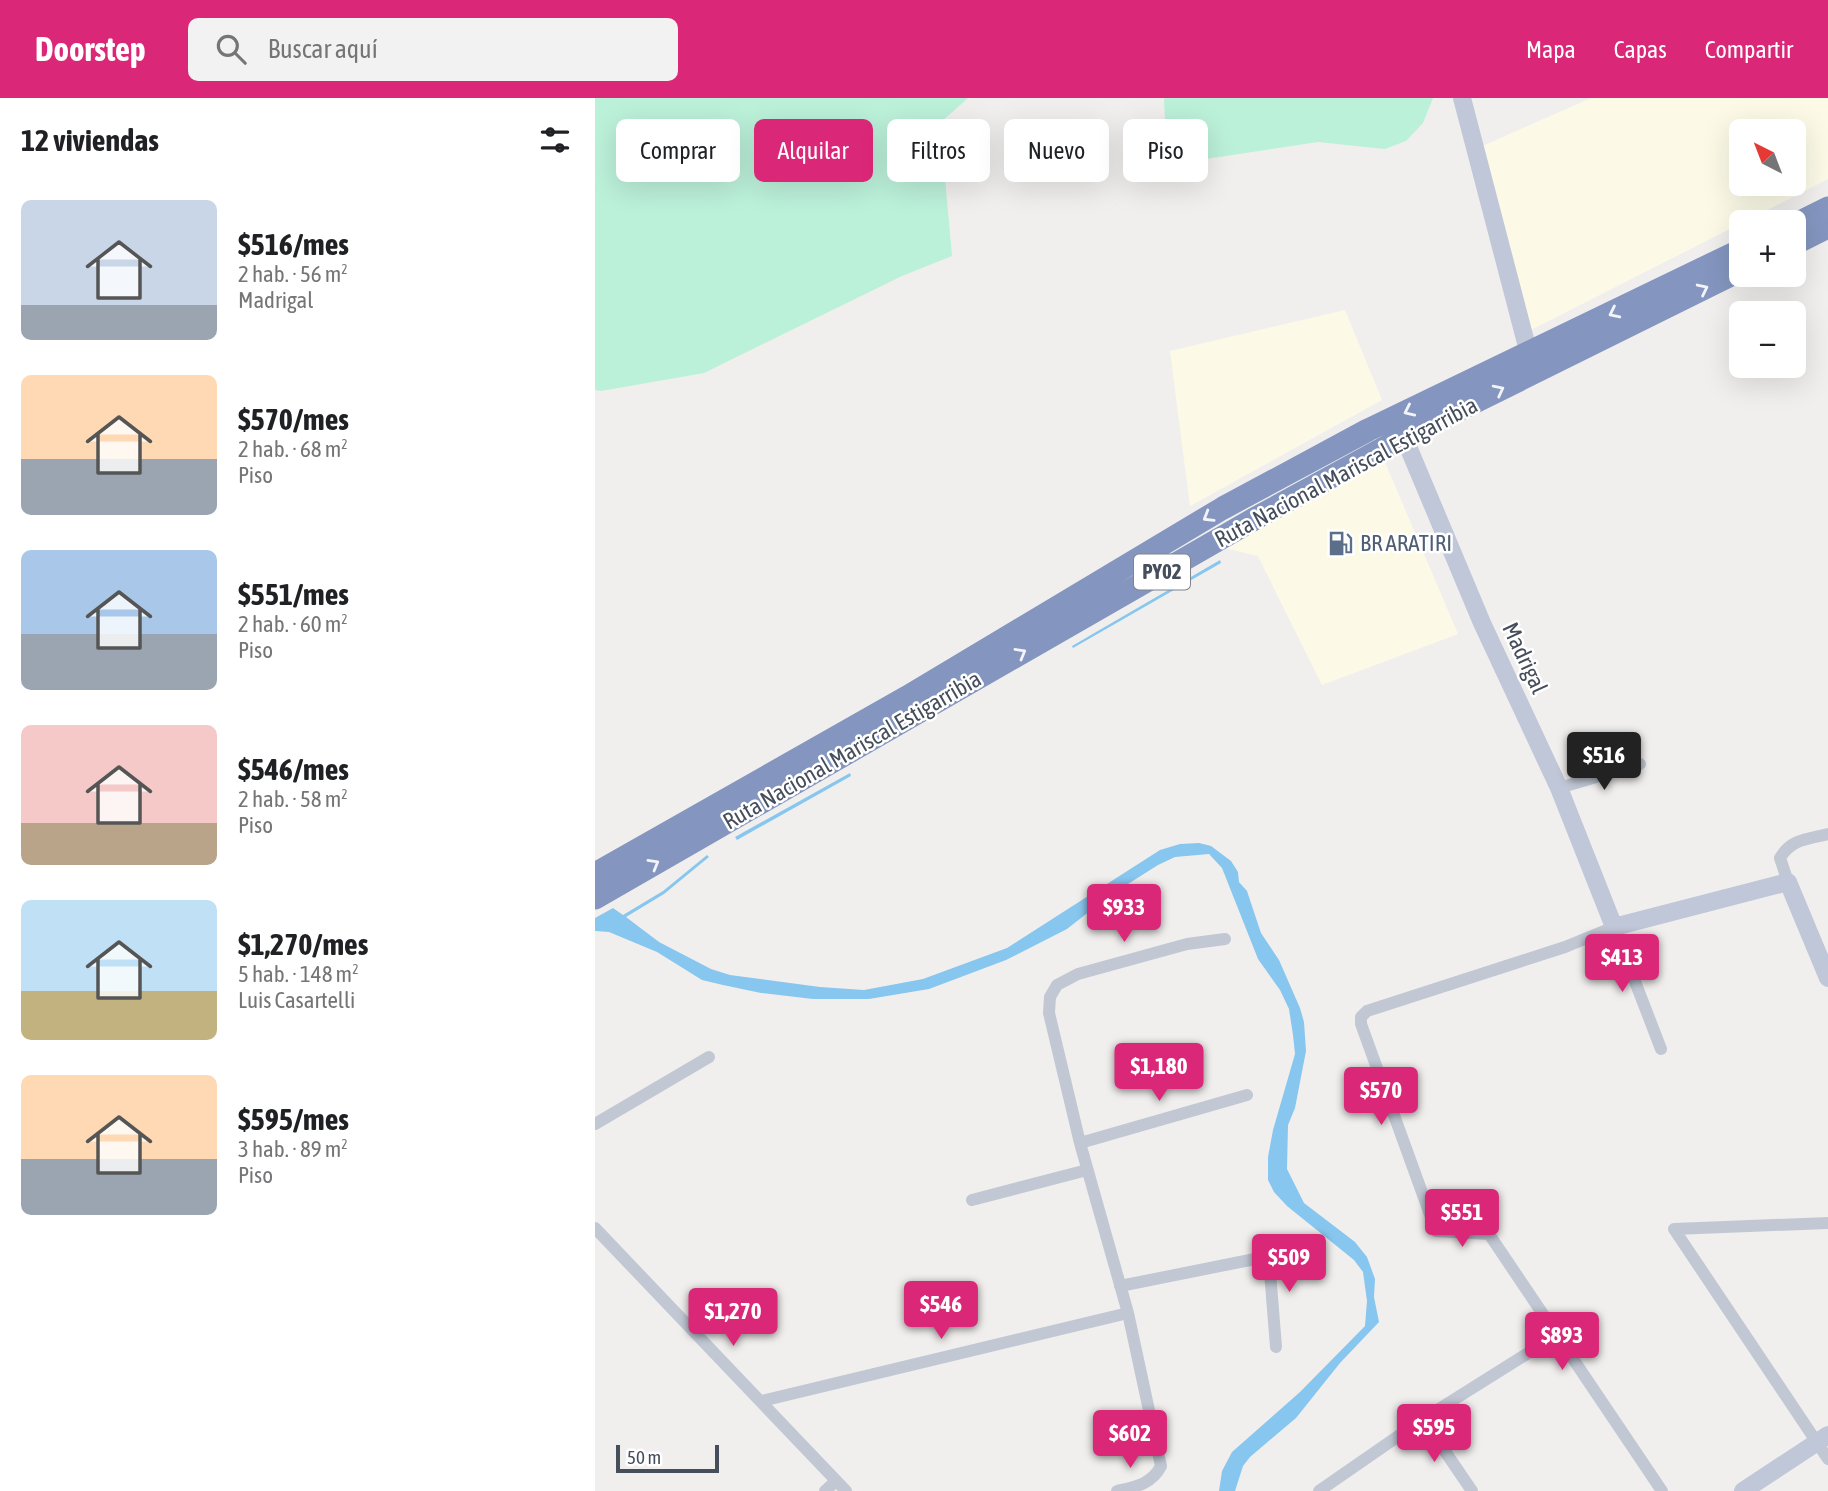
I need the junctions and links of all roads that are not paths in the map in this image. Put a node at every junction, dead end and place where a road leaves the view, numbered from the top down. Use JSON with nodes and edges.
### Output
{"nodes":[{"id":1,"x":1462,"y":98,"type":"edge"},
{"id":2,"x":1828,"y":208,"type":"edge"},
{"id":3,"x":1806,"y":219,"type":"edge"},
{"id":4,"x":1828,"y":227,"type":"edge"},
{"id":5,"x":1806,"y":238,"type":"edge"},
{"id":6,"x":1729,"y":256,"type":"edge"},
{"id":7,"x":1729,"y":275,"type":"edge"},
{"id":8,"x":1531,"y":363,"type":"junction"},
{"id":9,"x":1404,"y":438,"type":"junction"},
{"id":10,"x":1640,"y":764,"type":"dead end"},
{"id":11,"x":1559,"y":788,"type":"junction"},
{"id":12,"x":1828,"y":834,"type":"edge"},
{"id":13,"x":595,"y":874,"type":"edge"},
{"id":14,"x":1788,"y":882,"type":"junction"},
{"id":15,"x":595,"y":898,"type":"edge"},
{"id":16,"x":1615,"y":927,"type":"junction"},
{"id":17,"x":1225,"y":939,"type":"dead end"},
{"id":18,"x":1828,"y":978,"type":"edge"},
{"id":19,"x":1661,"y":1049,"type":"dead end"},
{"id":20,"x":709,"y":1057,"type":"dead end"},
{"id":21,"x":1247,"y":1096,"type":"dead end"},
{"id":22,"x":595,"y":1124,"type":"edge"},
{"id":23,"x":1080,"y":1143,"type":"junction"},
{"id":24,"x":1087,"y":1170,"type":"junction"},
{"id":25,"x":972,"y":1200,"type":"dead end"},
{"id":26,"x":1828,"y":1223,"type":"edge"},
{"id":27,"x":595,"y":1228,"type":"edge"},
{"id":28,"x":1120,"y":1286,"type":"junction"},
{"id":29,"x":1128,"y":1313,"type":"junction"},
{"id":30,"x":1557,"y":1335,"type":"junction"},
{"id":31,"x":1276,"y":1347,"type":"dead end"},
{"id":32,"x":762,"y":1401,"type":"junction"},
{"id":33,"x":1423,"y":1419,"type":"junction"},
{"id":34,"x":1823,"y":1438,"type":"edge"},
{"id":35,"x":1828,"y":1459,"type":"edge"},
{"id":36,"x":836,"y":1480,"type":"junction"},
{"id":37,"x":825,"y":1491,"type":"edge"},
{"id":38,"x":846,"y":1491,"type":"edge"},
{"id":39,"x":1117,"y":1491,"type":"edge"},
{"id":40,"x":1319,"y":1491,"type":"edge"},
{"id":41,"x":1472,"y":1491,"type":"edge"},
{"id":42,"x":1663,"y":1491,"type":"edge"},
{"id":43,"x":1744,"y":1491,"type":"edge"}],
"edges":[{"from":1,"to":8,"type":"street"},
{"from":2,"to":3,"type":"highway"},
{"from":4,"to":5,"type":"highway"},
{"from":6,"to":8,"type":"highway","name":"Ruta Nacional Mariscal Estigarribia","number":"PY02","one_way":true},
{"from":8,"to":7,"type":"highway","name":"Ruta Nacional Mariscal Estigarribia","number":"PY02","one_way":true},
{"from":9,"to":8,"type":"highway","name":"Ruta Nacional Mariscal Estigarribia","number":"PY02","one_way":true},
{"from":8,"to":13,"type":"highway","name":"Ruta Nacional Mariscal Estigarribia","number":"PY02","one_way":true},
{"from":9,"to":11,"type":"street","name":"Madrigal"},
{"from":15,"to":9,"type":"highway","name":"Ruta Nacional Mariscal Estigarribia","number":"PY02","one_way":true},
{"from":10,"to":11,"type":"street"},
{"from":11,"to":16,"type":"street","name":"Madrigal"},
{"from":12,"to":14,"type":"street"},
{"from":14,"to":16,"type":"street"},
{"from":14,"to":18,"type":"street"},
{"from":16,"to":19,"type":"street"},
{"from":16,"to":30,"type":"street"},
{"from":17,"to":23,"type":"street"},
{"from":20,"to":22,"type":"street"},
{"from":21,"to":23,"type":"street"},
{"from":23,"to":24,"type":"street"},
{"from":24,"to":25,"type":"street"},
{"from":24,"to":28,"type":"street"},
{"from":26,"to":34,"type":"street"},
{"from":27,"to":32,"type":"street"},
{"from":28,"to":29,"type":"street"},
{"from":28,"to":31,"type":"street"},
{"from":29,"to":32,"type":"street"},
{"from":29,"to":39,"type":"street"},
{"from":30,"to":33,"type":"street"},
{"from":30,"to":42,"type":"street"},
{"from":32,"to":36,"type":"street"},
{"from":33,"to":40,"type":"street"},
{"from":33,"to":41,"type":"street"},
{"from":34,"to":35,"type":"street"},
{"from":34,"to":43,"type":"street"},
{"from":36,"to":37,"type":"street"},
{"from":36,"to":38,"type":"street"}]}
